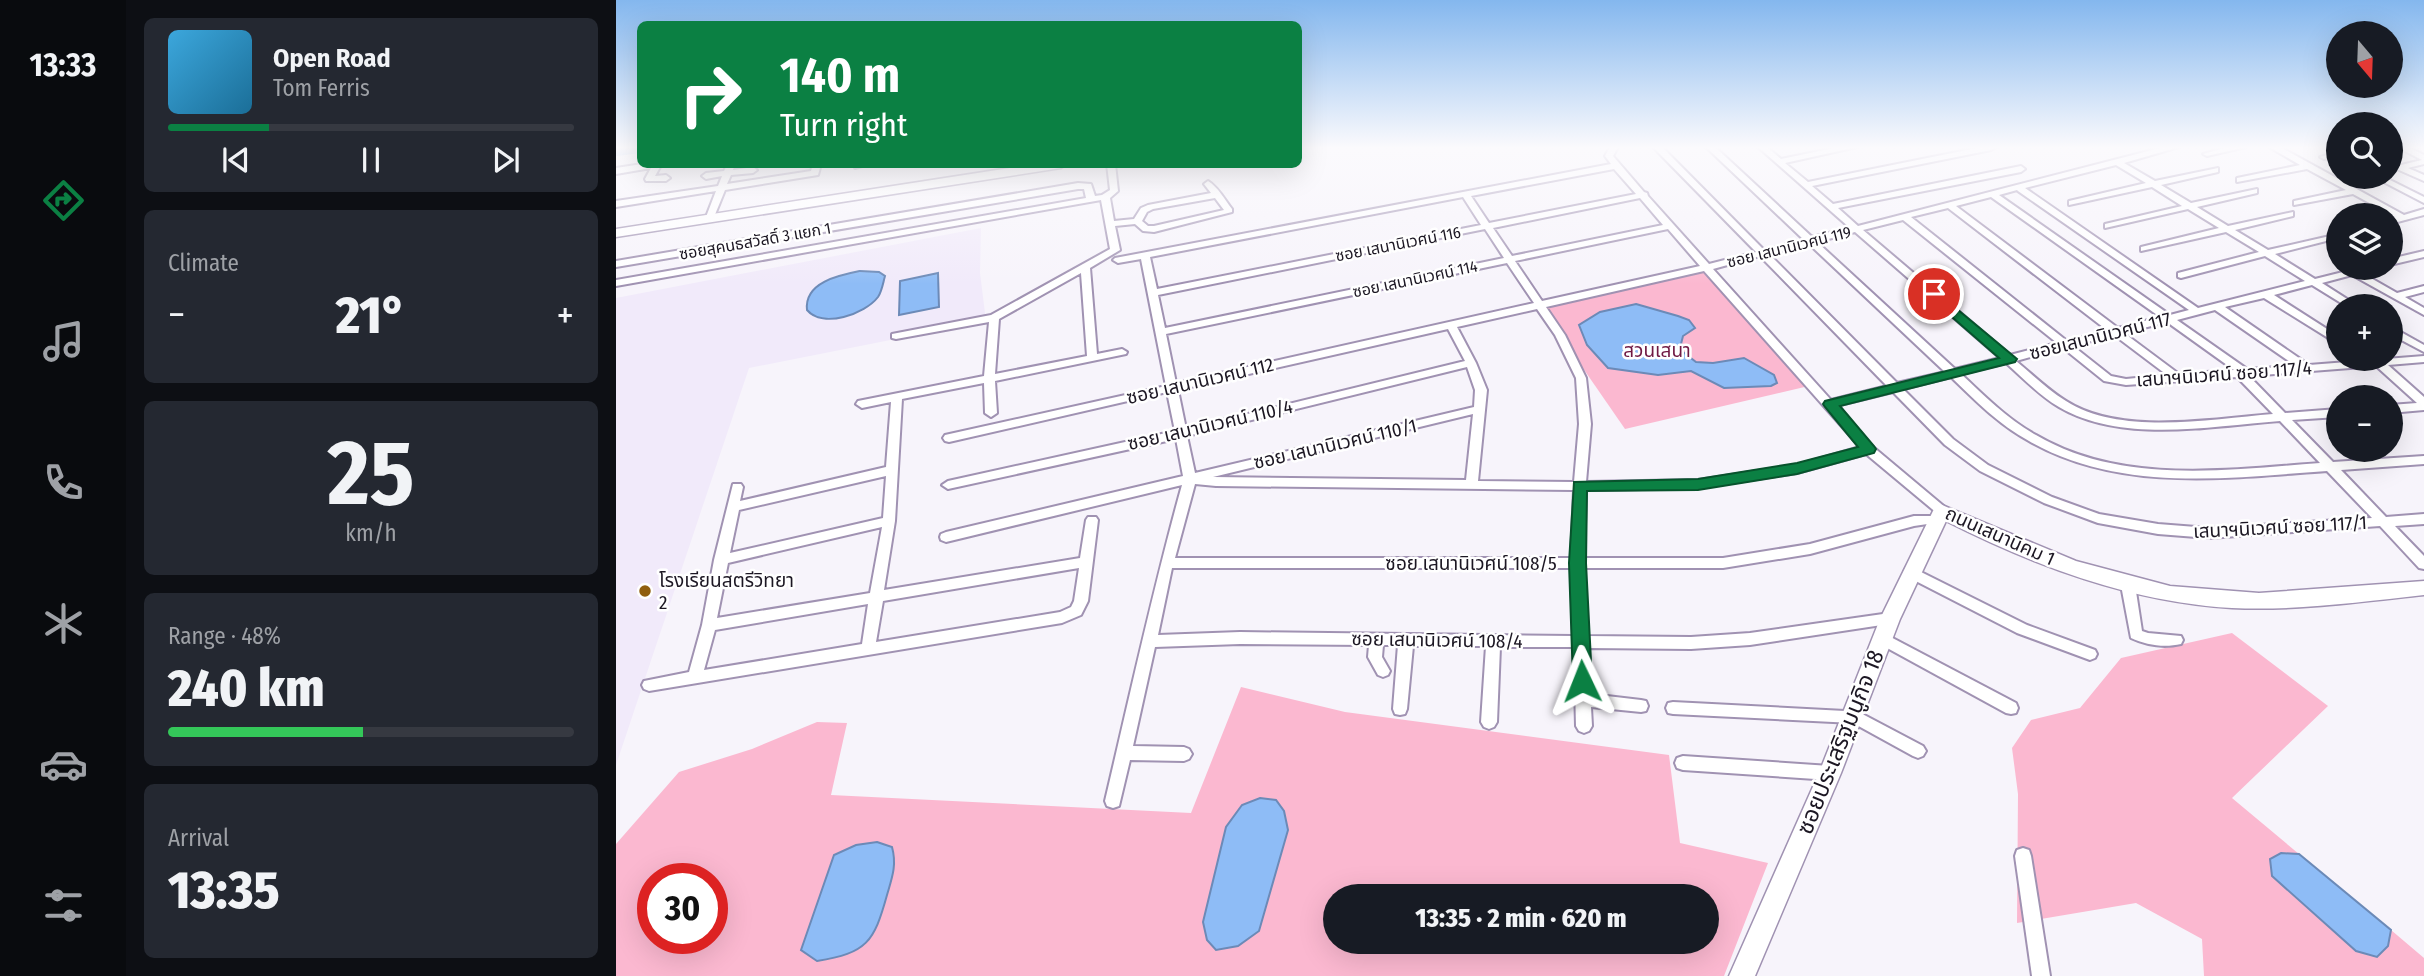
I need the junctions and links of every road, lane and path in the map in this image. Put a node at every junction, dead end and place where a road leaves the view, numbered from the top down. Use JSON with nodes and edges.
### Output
{"nodes":[{"id":1,"x":696,"y":193,"type":"edge"},
{"id":2,"x":720,"y":193,"type":"edge"},
{"id":3,"x":872,"y":193,"type":"edge"},
{"id":4,"x":1040,"y":193,"type":"edge"},
{"id":5,"x":1090,"y":193,"type":"edge"},
{"id":6,"x":1112,"y":193,"type":"edge"},
{"id":7,"x":1215,"y":193,"type":"edge"},
{"id":8,"x":1479,"y":193,"type":"edge"},
{"id":9,"x":1641,"y":193,"type":"edge"},
{"id":10,"x":1702,"y":193,"type":"edge"},
{"id":11,"x":1758,"y":193,"type":"edge"},
{"id":12,"x":1814,"y":193,"type":"edge"},
{"id":13,"x":1904,"y":193,"type":"edge"},
{"id":14,"x":2003,"y":193,"type":"edge"},
{"id":15,"x":2027,"y":193,"type":"edge"},
{"id":16,"x":2117,"y":193,"type":"edge"},
{"id":17,"x":2168,"y":193,"type":"edge"},
{"id":18,"x":2247,"y":193,"type":"edge"},
{"id":19,"x":2346,"y":193,"type":"edge"},
{"id":20,"x":2356,"y":193,"type":"edge"},
{"id":21,"x":1217,"y":195,"type":"junction"},
{"id":22,"x":1466,"y":195,"type":"junction"},
{"id":23,"x":1643,"y":195,"type":"junction"},
{"id":24,"x":1994,"y":195,"type":"junction"},
{"id":25,"x":1105,"y":197,"type":"junction"},
{"id":26,"x":1091,"y":199,"type":"junction"},
{"id":27,"x":2072,"y":203,"type":"dead end"},
{"id":28,"x":2297,"y":203,"type":"dead end"},
{"id":29,"x":616,"y":204,"type":"edge"},
{"id":30,"x":1951,"y":206,"type":"junction"},
{"id":31,"x":2190,"y":206,"type":"junction"},
{"id":32,"x":1832,"y":207,"type":"junction"},
{"id":33,"x":2424,"y":212,"type":"edge"},
{"id":34,"x":2290,"y":214,"type":"dead end"},
{"id":35,"x":710,"y":217,"type":"junction"},
{"id":36,"x":1905,"y":217,"type":"junction"},
{"id":37,"x":2404,"y":218,"type":"joint"},
{"id":38,"x":1137,"y":221,"type":"junction"},
{"id":39,"x":1112,"y":224,"type":"junction"},
{"id":40,"x":1488,"y":226,"type":"junction"},
{"id":41,"x":1671,"y":226,"type":"junction"},
{"id":42,"x":2108,"y":226,"type":"dead end"},
{"id":43,"x":1858,"y":229,"type":"junction"},
{"id":44,"x":2226,"y":229,"type":"junction"},
{"id":45,"x":616,"y":233,"type":"edge"},
{"id":46,"x":2326,"y":238,"type":"edge"},
{"id":47,"x":1810,"y":241,"type":"junction"},
{"id":48,"x":2144,"y":249,"type":"dead end"},
{"id":49,"x":2266,"y":253,"type":"junction"},
{"id":50,"x":1762,"y":254,"type":"junction"},
{"id":51,"x":2424,"y":254,"type":"edge"},
{"id":52,"x":1144,"y":256,"type":"junction"},
{"id":53,"x":656,"y":258,"type":"junction"},
{"id":54,"x":2403,"y":259,"type":"edge"},
{"id":55,"x":1118,"y":260,"type":"dead end"},
{"id":56,"x":1510,"y":260,"type":"junction"},
{"id":57,"x":616,"y":264,"type":"edge"},
{"id":58,"x":1708,"y":267,"type":"junction"},
{"id":59,"x":1085,"y":268,"type":"junction"},
{"id":60,"x":2181,"y":275,"type":"dead end"},
{"id":61,"x":649,"y":278,"type":"junction"},
{"id":62,"x":2326,"y":279,"type":"edge"},
{"id":63,"x":2369,"y":280,"type":"edge"},
{"id":64,"x":1647,"y":281,"type":"joint"},
{"id":65,"x":2314,"y":282,"type":"junction"},
{"id":66,"x":616,"y":284,"type":"edge"},
{"id":67,"x":2424,"y":289,"type":"edge"},
{"id":68,"x":1151,"y":293,"type":"junction"},
{"id":69,"x":2265,"y":294,"type":"junction"},
{"id":70,"x":2334,"y":294,"type":"edge"},
{"id":71,"x":2393,"y":294,"type":"edge"},
{"id":72,"x":2403,"y":294,"type":"edge"},
{"id":73,"x":2403,"y":300,"type":"edge"},
{"id":74,"x":1539,"y":306,"type":"junction"},
{"id":75,"x":2216,"y":306,"type":"junction"},
{"id":76,"x":2196,"y":311,"type":"junction"},
{"id":77,"x":2424,"y":312,"type":"edge"},
{"id":78,"x":993,"y":318,"type":"junction"},
{"id":79,"x":2168,"y":319,"type":"junction"},
{"id":80,"x":1452,"y":326,"type":"junction"},
{"id":81,"x":1160,"y":332,"type":"junction"},
{"id":82,"x":2115,"y":332,"type":"junction"},
{"id":83,"x":2326,"y":333,"type":"edge"},
{"id":84,"x":896,"y":336,"type":"dead end"},
{"id":85,"x":2403,"y":337,"type":"edge"},
{"id":86,"x":2063,"y":345,"type":"junction"},
{"id":87,"x":2424,"y":349,"type":"edge"},
{"id":88,"x":1122,"y":352,"type":"dead end"},
{"id":89,"x":1093,"y":357,"type":"junction"},
{"id":90,"x":2010,"y":359,"type":"junction"},
{"id":91,"x":2424,"y":359,"type":"edge"},
{"id":92,"x":2403,"y":360,"type":"edge"},
{"id":93,"x":1471,"y":363,"type":"junction"},
{"id":94,"x":2326,"y":366,"type":"edge"},
{"id":95,"x":2307,"y":368,"type":"junction"},
{"id":96,"x":2384,"y":371,"type":"edge"},
{"id":97,"x":1953,"y":373,"type":"junction"},
{"id":98,"x":2242,"y":373,"type":"junction"},
{"id":99,"x":989,"y":377,"type":"junction"},
{"id":100,"x":2177,"y":378,"type":"junction"},
{"id":101,"x":1170,"y":388,"type":"junction"},
{"id":102,"x":1894,"y":388,"type":"junction"},
{"id":103,"x":897,"y":397,"type":"junction"},
{"id":104,"x":2423,"y":402,"type":"edge"},
{"id":105,"x":862,"y":404,"type":"dead end"},
{"id":106,"x":1830,"y":404,"type":"junction"},
{"id":107,"x":2403,"y":406,"type":"edge"},
{"id":108,"x":1480,"y":409,"type":"junction"},
{"id":109,"x":991,"y":413,"type":"dead end"},
{"id":110,"x":2326,"y":413,"type":"edge"},
{"id":111,"x":2282,"y":417,"type":"junction"},
{"id":112,"x":2100,"y":420,"type":"joint"},
{"id":113,"x":1179,"y":433,"type":"junction"},
{"id":114,"x":949,"y":438,"type":"dead end"},
{"id":115,"x":1868,"y":449,"type":"junction"},
{"id":116,"x":2424,"y":460,"type":"edge"},
{"id":117,"x":2330,"y":467,"type":"junction"},
{"id":118,"x":893,"y":470,"type":"junction"},
{"id":119,"x":1190,"y":479,"type":"junction"},
{"id":120,"x":1472,"y":484,"type":"junction"},
{"id":121,"x":948,"y":485,"type":"dead end"},
{"id":122,"x":1580,"y":486,"type":"junction"},
{"id":123,"x":737,"y":487,"type":"dead end"},
{"id":124,"x":733,"y":507,"type":"junction"},
{"id":125,"x":1939,"y":515,"type":"junction"},
{"id":126,"x":2424,"y":519,"type":"edge"},
{"id":127,"x":1092,"y":520,"type":"dead end"},
{"id":128,"x":889,"y":521,"type":"junction"},
{"id":129,"x":2384,"y":522,"type":"junction"},
{"id":130,"x":946,"y":537,"type":"dead end"},
{"id":131,"x":721,"y":560,"type":"junction"},
{"id":132,"x":1086,"y":562,"type":"junction"},
{"id":133,"x":1167,"y":563,"type":"junction"},
{"id":134,"x":1577,"y":563,"type":"junction"},
{"id":135,"x":2424,"y":564,"type":"edge"},
{"id":136,"x":1911,"y":572,"type":"junction"},
{"id":137,"x":2128,"y":585,"type":"junction"},
{"id":138,"x":2424,"y":588,"type":"edge"},
{"id":139,"x":878,"y":598,"type":"junction"},
{"id":140,"x":709,"y":625,"type":"junction"},
{"id":141,"x":1887,"y":629,"type":"junction"},
{"id":142,"x":1377,"y":640,"type":"junction"},
{"id":143,"x":1406,"y":640,"type":"junction"},
{"id":144,"x":2176,"y":640,"type":"dead end"},
{"id":145,"x":1149,"y":641,"type":"junction"},
{"id":146,"x":1493,"y":641,"type":"junction"},
{"id":147,"x":1581,"y":642,"type":"junction"},
{"id":148,"x":868,"y":648,"type":"junction"},
{"id":149,"x":2090,"y":654,"type":"dead end"},
{"id":150,"x":1383,"y":671,"type":"dead end"},
{"id":151,"x":695,"y":676,"type":"junction"},
{"id":152,"x":649,"y":685,"type":"dead end"},
{"id":153,"x":1583,"y":701,"type":"junction"},
{"id":154,"x":1641,"y":706,"type":"dead end"},
{"id":155,"x":1673,"y":708,"type":"dead end"},
{"id":156,"x":2011,"y":708,"type":"dead end"},
{"id":157,"x":1400,"y":709,"type":"dead end"},
{"id":158,"x":1850,"y":716,"type":"junction"},
{"id":159,"x":1489,"y":722,"type":"dead end"},
{"id":160,"x":1584,"y":726,"type":"dead end"},
{"id":161,"x":1918,"y":751,"type":"dead end"},
{"id":162,"x":1124,"y":752,"type":"junction"},
{"id":163,"x":1184,"y":754,"type":"dead end"},
{"id":164,"x":1683,"y":764,"type":"dead end"},
{"id":165,"x":1830,"y":773,"type":"junction"},
{"id":166,"x":1113,"y":801,"type":"dead end"},
{"id":167,"x":2024,"y":856,"type":"dead end"},
{"id":168,"x":1742,"y":976,"type":"edge"},
{"id":169,"x":2041,"y":976,"type":"edge"}],
"edges":[{"from":1,"to":29,"type":"street"},
{"from":2,"to":35,"type":"street"},
{"from":3,"to":35,"type":"street"},
{"from":4,"to":53,"type":"street","name":"ซอยสุคนธสวัสดิ์ 3 แยก 1"},
{"from":5,"to":26,"type":"street","name":"ซอยสุคนธสวัสดิ์ 3 แยก 1"},
{"from":6,"to":25,"type":"street"},
{"from":7,"to":21,"type":"street"},
{"from":8,"to":22,"type":"street"},
{"from":9,"to":23,"type":"street","name":"ถนนเสนานิคม 1"},
{"from":10,"to":50,"type":"street","name":"เสนาฯนิเวศน์ ซอย 117/1"},
{"from":11,"to":47,"type":"street"},
{"from":12,"to":32,"type":"street"},
{"from":13,"to":32,"type":"street"},
{"from":14,"to":24,"type":"street","name":"ซอย เสนานิเวศน์ 119"},
{"from":15,"to":76,"type":"street"},
{"from":16,"to":27,"type":"street"},
{"from":17,"to":31,"type":"street"},
{"from":18,"to":31,"type":"street"},
{"from":19,"to":28,"type":"street"},
{"from":20,"to":37,"type":"street"},
{"from":21,"to":38,"type":"street"},
{"from":21,"to":38,"type":"street"},
{"from":22,"to":40,"type":"street"},
{"from":22,"to":52,"type":"street"},
{"from":23,"to":40,"type":"street","name":"ซอย เสนานิเวศน์ 116"},
{"from":23,"to":41,"type":"street","name":"ถนนเสนานิคม 1"},
{"from":24,"to":30,"type":"street","name":"ซอย เสนานิเวศน์ 119"},
{"from":24,"to":79,"type":"street"},
{"from":25,"to":26,"type":"street"},
{"from":25,"to":39,"type":"street"},
{"from":26,"to":61,"type":"street"},
{"from":30,"to":36,"type":"street","name":"ซอย เสนานิเวศน์ 119"},
{"from":30,"to":82,"type":"street"},
{"from":31,"to":42,"type":"street"},
{"from":31,"to":44,"type":"street"},
{"from":32,"to":43,"type":"street"},
{"from":33,"to":37,"type":"street"},
{"from":34,"to":44,"type":"street"},
{"from":35,"to":45,"type":"street"},
{"from":36,"to":43,"type":"street","name":"ซอย เสนานิเวศน์ 119"},
{"from":36,"to":86,"type":"street"},
{"from":38,"to":39,"type":"street"},
{"from":39,"to":59,"type":"street"},
{"from":40,"to":56,"type":"street"},
{"from":40,"to":68,"type":"street","name":"ซอย เสนานิเวศน์ 116"},
{"from":41,"to":56,"type":"street","name":"ซอย เสนานิเวศน์ 114"},
{"from":41,"to":58,"type":"street","name":"ถนนเสนานิคม 1"},
{"from":43,"to":47,"type":"street","name":"ซอย เสนานิเวศน์ 119"},
{"from":43,"to":90,"type":"street"},
{"from":44,"to":48,"type":"street"},
{"from":44,"to":49,"type":"street"},
{"from":46,"to":49,"type":"street"},
{"from":47,"to":50,"type":"street","name":"ซอย เสนานิเวศน์ 119"},
{"from":47,"to":97,"type":"street"},
{"from":49,"to":60,"type":"street"},
{"from":49,"to":65,"type":"street"},
{"from":50,"to":58,"type":"street","name":"ซอย เสนานิเวศน์ 119"},
{"from":50,"to":102,"type":"street","name":"เสนาฯนิเวศน์ ซอย 117/1"},
{"from":51,"to":54,"type":"street"},
{"from":52,"to":55,"type":"street"},
{"from":52,"to":68,"type":"street"},
{"from":53,"to":57,"type":"street","name":"ซอยสุคนธสวัสดิ์ 3 แยก 1"},
{"from":53,"to":61,"type":"street"},
{"from":56,"to":74,"type":"street"},
{"from":56,"to":81,"type":"street","name":"ซอย เสนานิเวศน์ 114"},
{"from":58,"to":64,"type":"street","name":"ซอย เสนานิเวศน์ 119"},
{"from":58,"to":106,"type":"street","name":"ถนนเสนานิคม 1"},
{"from":59,"to":78,"type":"street"},
{"from":59,"to":89,"type":"street"},
{"from":61,"to":66,"type":"street"},
{"from":62,"to":65,"type":"street","name":"ซอยเสนานิเวศน์ 117"},
{"from":63,"to":71,"type":"street"},
{"from":64,"to":74,"type":"street","name":"ซอย เสนานิเวศน์ 112"},
{"from":65,"to":69,"type":"street","name":"ซอยเสนานิเวศน์ 117"},
{"from":65,"to":70,"type":"street"},
{"from":67,"to":72,"type":"street"},
{"from":68,"to":81,"type":"street"},
{"from":69,"to":75,"type":"street","name":"ซอยเสนานิเวศน์ 117"},
{"from":69,"to":83,"type":"street"},
{"from":73,"to":77,"type":"street"},
{"from":74,"to":80,"type":"street","name":"ซอย เสนานิเวศน์ 112"},
{"from":74,"to":122,"type":"street"},
{"from":75,"to":76,"type":"street","name":"ซอยเสนานิเวศน์ 117"},
{"from":75,"to":95,"type":"street"},
{"from":76,"to":79,"type":"street","name":"ซอยเสนานิเวศน์ 117"},
{"from":78,"to":84,"type":"street"},
{"from":78,"to":99,"type":"street"},
{"from":79,"to":82,"type":"street","name":"ซอยเสนานิเวศน์ 117"},
{"from":79,"to":98,"type":"street"},
{"from":80,"to":93,"type":"street"},
{"from":80,"to":101,"type":"street","name":"ซอย เสนานิเวศน์ 112"},
{"from":81,"to":101,"type":"street"},
{"from":82,"to":86,"type":"street","name":"ซอยเสนานิเวศน์ 117"},
{"from":82,"to":100,"type":"street"},
{"from":85,"to":87,"type":"street"},
{"from":86,"to":90,"type":"street","name":"ซอยเสนานิเวศน์ 117"},
{"from":86,"to":100,"type":"street","name":"เสนาฯนิเวศน์ ซอย 117/4"},
{"from":88,"to":89,"type":"street"},
{"from":89,"to":99,"type":"street"},
{"from":90,"to":97,"type":"street","name":"ซอยเสนานิเวศน์ 117"},
{"from":90,"to":112,"type":"street"},
{"from":91,"to":92,"type":"street","name":"เสนาฯนิเวศน์ ซอย 117/4"},
{"from":93,"to":108,"type":"street"},
{"from":93,"to":113,"type":"street","name":"ซอย เสนานิเวศน์ 110/4"},
{"from":94,"to":95,"type":"street","name":"เสนาฯนิเวศน์ ซอย 117/4"},
{"from":95,"to":98,"type":"street","name":"เสนาฯนิเวศน์ ซอย 117/4"},
{"from":96,"to":104,"type":"street"},
{"from":97,"to":102,"type":"street","name":"ซอยเสนานิเวศน์ 117"},
{"from":97,"to":117,"type":"street"},
{"from":98,"to":100,"type":"street","name":"เสนาฯนิเวศน์ ซอย 117/4"},
{"from":98,"to":111,"type":"street"},
{"from":99,"to":103,"type":"street"},
{"from":99,"to":109,"type":"street"},
{"from":101,"to":113,"type":"street"},
{"from":101,"to":114,"type":"street","name":"ซอย เสนานิเวศน์ 112"},
{"from":102,"to":106,"type":"street","name":"ซอยเสนานิเวศน์ 117"},
{"from":102,"to":129,"type":"street","name":"เสนาฯนิเวศน์ ซอย 117/1"},
{"from":103,"to":105,"type":"street"},
{"from":103,"to":118,"type":"street"},
{"from":104,"to":107,"type":"street"},
{"from":106,"to":115,"type":"street","name":"ถนนเสนานิคม 1"},
{"from":108,"to":119,"type":"street","name":"ซอย เสนานิเวศน์ 110/1"},
{"from":108,"to":120,"type":"street"},
{"from":110,"to":111,"type":"street"},
{"from":111,"to":112,"type":"street"},
{"from":111,"to":117,"type":"street"},
{"from":113,"to":119,"type":"street"},
{"from":113,"to":121,"type":"street","name":"ซอย เสนานิเวศน์ 110/4"},
{"from":115,"to":122,"type":"street"},
{"from":115,"to":125,"type":"street","name":"ถนนเสนานิคม 1"},
{"from":116,"to":117,"type":"street"},
{"from":117,"to":129,"type":"street"},
{"from":118,"to":124,"type":"street"},
{"from":118,"to":128,"type":"street"},
{"from":119,"to":120,"type":"street"},
{"from":119,"to":130,"type":"street","name":"ซอย เสนานิเวศน์ 110/1"},
{"from":119,"to":133,"type":"street"},
{"from":120,"to":122,"type":"street"},
{"from":122,"to":134,"type":"street"},
{"from":123,"to":124,"type":"street"},
{"from":124,"to":131,"type":"street"},
{"from":125,"to":134,"type":"street","name":"ซอย เสนานิเวศน์ 108/5"},
{"from":125,"to":136,"type":"street","name":"ซอยประเสริฐมนูกิจ 18"},
{"from":125,"to":137,"type":"street","name":"ถนนเสนานิคม 1"},
{"from":126,"to":129,"type":"street","name":"เสนาฯนิเวศน์ ซอย 117/1"},
{"from":127,"to":132,"type":"street"},
{"from":128,"to":131,"type":"street"},
{"from":128,"to":139,"type":"street"},
{"from":129,"to":135,"type":"street"},
{"from":131,"to":140,"type":"street"},
{"from":132,"to":139,"type":"street"},
{"from":132,"to":148,"type":"street"},
{"from":133,"to":134,"type":"street","name":"ซอย เสนานิเวศน์ 108/5"},
{"from":133,"to":145,"type":"street"},
{"from":134,"to":147,"type":"street"},
{"from":136,"to":141,"type":"street","name":"ซอยประเสริฐมนูกิจ 18"},
{"from":136,"to":149,"type":"street"},
{"from":137,"to":138,"type":"street","name":"ถนนเสนานิคม 1"},
{"from":137,"to":144,"type":"street"},
{"from":139,"to":140,"type":"street"},
{"from":139,"to":148,"type":"street"},
{"from":140,"to":151,"type":"street"},
{"from":141,"to":147,"type":"street","name":"ซอย เสนานิเวศน์ 108/4"},
{"from":141,"to":156,"type":"street"},
{"from":141,"to":158,"type":"street","name":"ซอยประเสริฐมนูกิจ 18"},
{"from":142,"to":143,"type":"street","name":"ซอย เสนานิเวศน์ 108/4"},
{"from":142,"to":145,"type":"street","name":"ซอย เสนานิเวศน์ 108/4"},
{"from":142,"to":150,"type":"street"},
{"from":143,"to":146,"type":"street","name":"ซอย เสนานิเวศน์ 108/4"},
{"from":143,"to":157,"type":"street"},
{"from":145,"to":162,"type":"street"},
{"from":146,"to":147,"type":"street","name":"ซอย เสนานิเวศน์ 108/4"},
{"from":146,"to":159,"type":"street"},
{"from":147,"to":153,"type":"street"},
{"from":148,"to":151,"type":"street"},
{"from":151,"to":152,"type":"street"},
{"from":153,"to":154,"type":"street"},
{"from":153,"to":160,"type":"street"},
{"from":155,"to":158,"type":"street"},
{"from":158,"to":161,"type":"street"},
{"from":158,"to":165,"type":"street","name":"ซอยประเสริฐมนูกิจ 18"},
{"from":162,"to":163,"type":"street"},
{"from":162,"to":166,"type":"street"},
{"from":164,"to":165,"type":"street"},
{"from":165,"to":168,"type":"street","name":"ซอยประเสริฐมนูกิจ 18"},
{"from":167,"to":169,"type":"street"}]}
